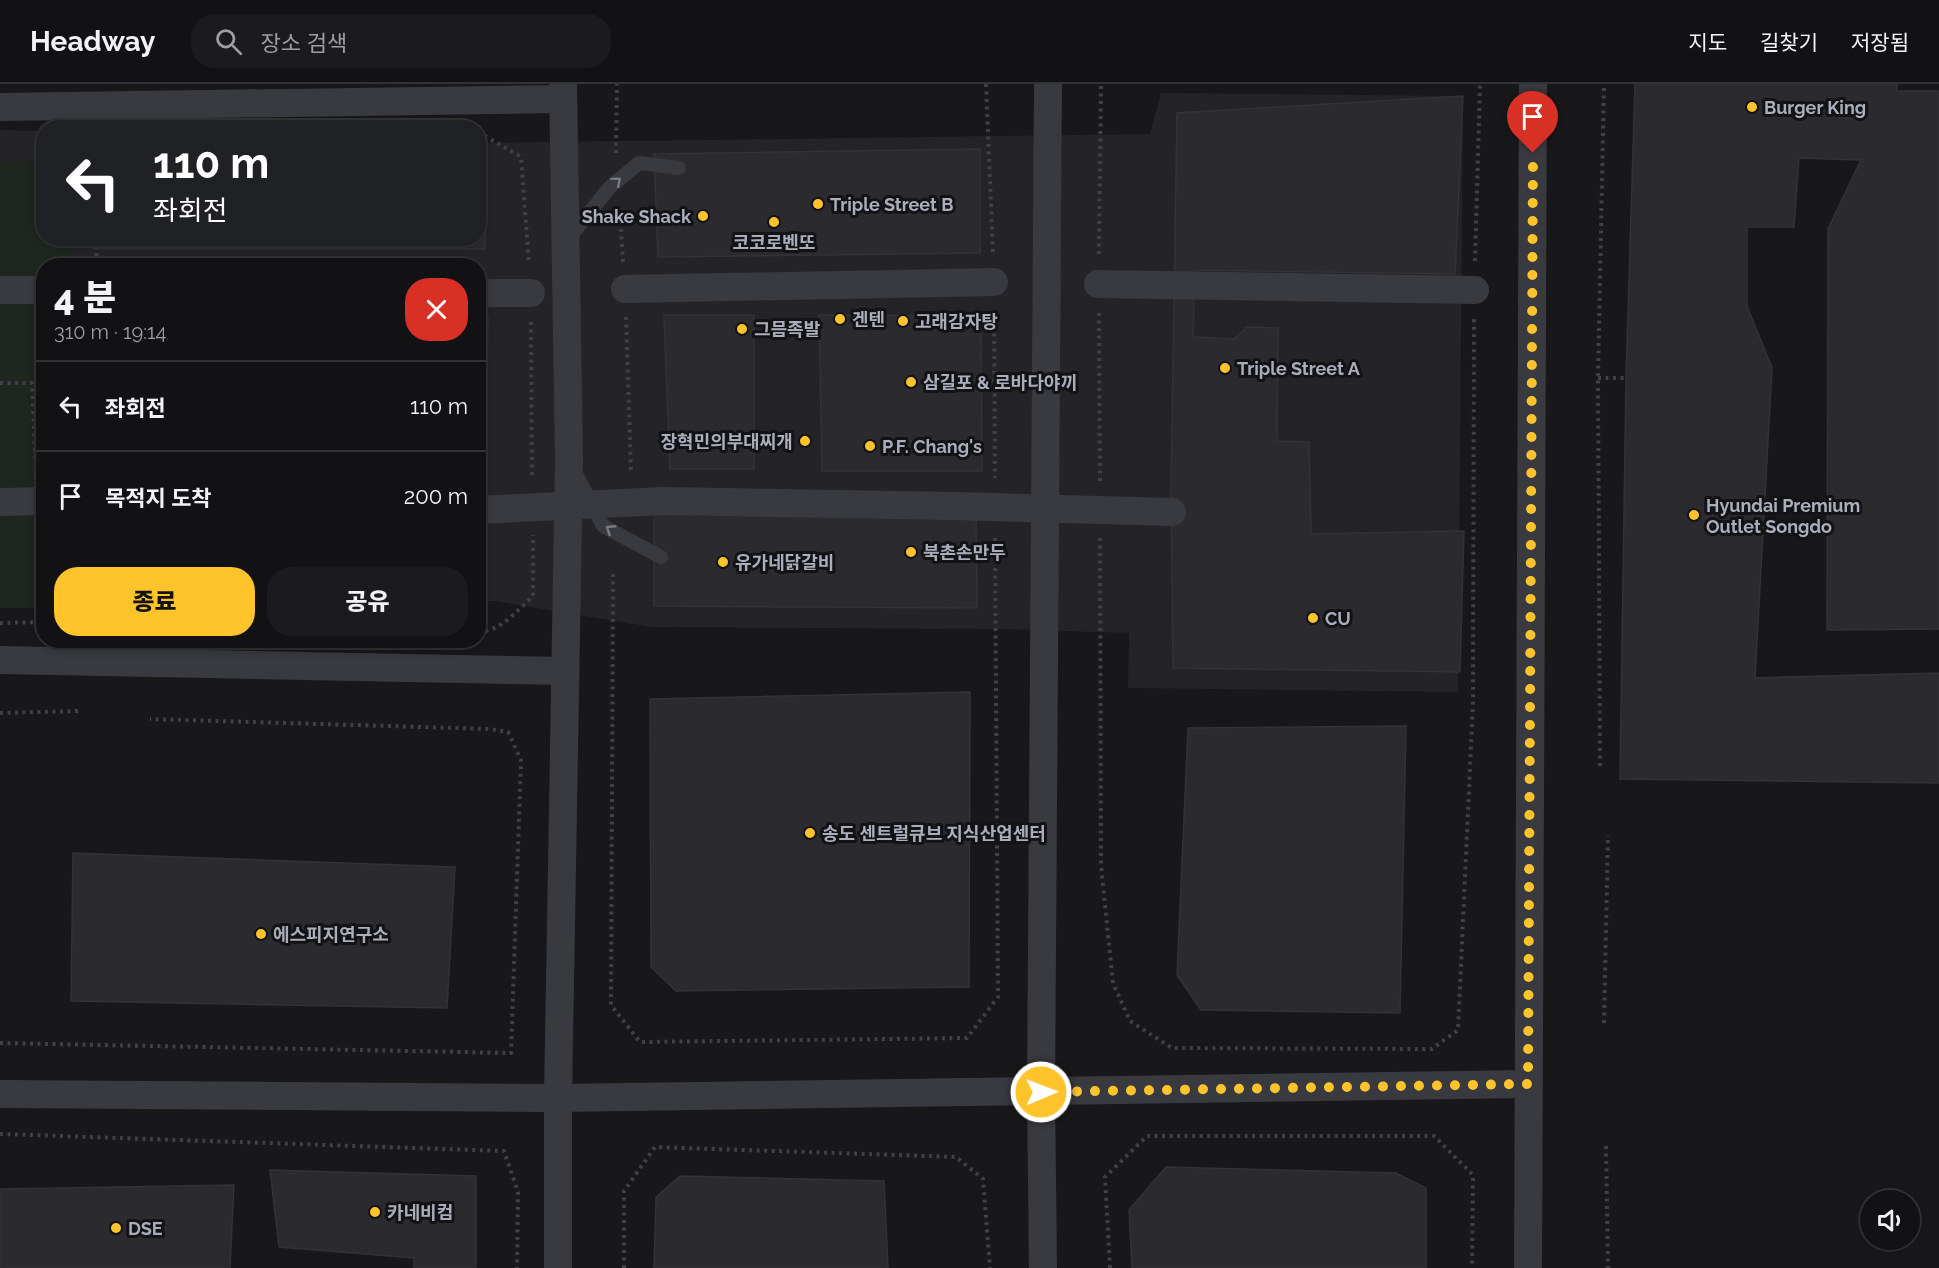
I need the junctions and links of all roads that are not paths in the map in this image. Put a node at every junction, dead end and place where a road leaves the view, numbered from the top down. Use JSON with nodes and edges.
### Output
{"nodes":[{"id":1,"x":1048,"y":84,"type":"edge"},
{"id":2,"x":1533,"y":84,"type":"edge"},
{"id":3,"x":563,"y":91,"type":"edge"},
{"id":4,"x":0,"y":107,"type":"edge"},
{"id":5,"x":678,"y":168,"type":"dead end"},
{"id":6,"x":566,"y":242,"type":"junction"},
{"id":7,"x":994,"y":282,"type":"road end"},
{"id":8,"x":1098,"y":284,"type":"road end"},
{"id":9,"x":625,"y":289,"type":"road end"},
{"id":10,"x":0,"y":290,"type":"edge"},
{"id":11,"x":36,"y":290,"type":"edge"},
{"id":12,"x":1475,"y":290,"type":"road end"},
{"id":13,"x":486,"y":293,"type":"edge"},
{"id":14,"x":531,"y":293,"type":"road end"},
{"id":15,"x":569,"y":460,"type":"junction"},
{"id":16,"x":0,"y":502,"type":"edge"},
{"id":17,"x":36,"y":510,"type":"edge"},
{"id":18,"x":486,"y":510,"type":"edge"},
{"id":19,"x":1172,"y":512,"type":"dead end"},
{"id":20,"x":661,"y":557,"type":"dead end"},
{"id":21,"x":0,"y":660,"type":"edge"},
{"id":22,"x":565,"y":671,"type":"junction"},
{"id":23,"x":1528,"y":1084,"type":"junction"},
{"id":24,"x":1041,"y":1092,"type":"junction"},
{"id":25,"x":0,"y":1094,"type":"edge"},
{"id":26,"x":558,"y":1098,"type":"junction"},
{"id":27,"x":558,"y":1268,"type":"edge"},
{"id":28,"x":1043,"y":1268,"type":"edge"},
{"id":29,"x":1528,"y":1268,"type":"edge"}],
"edges":[{"from":1,"to":24,"type":"street"},
{"from":2,"to":23,"type":"street"},
{"from":3,"to":4,"type":"street"},
{"from":3,"to":6,"type":"street"},
{"from":6,"to":5,"type":"lane","one_way":true},
{"from":6,"to":15,"type":"street"},
{"from":7,"to":9,"type":"street"},
{"from":8,"to":12,"type":"street"},
{"from":10,"to":11,"type":"street"},
{"from":13,"to":14,"type":"street"},
{"from":20,"to":15,"type":"lane","one_way":true},
{"from":15,"to":22,"type":"street"},
{"from":16,"to":17,"type":"street","bridge":true},
{"from":18,"to":19,"type":"street","bridge":true},
{"from":21,"to":22,"type":"street"},
{"from":22,"to":26,"type":"street"},
{"from":23,"to":24,"type":"street"},
{"from":23,"to":29,"type":"street"},
{"from":24,"to":26,"type":"street"},
{"from":24,"to":28,"type":"street"},
{"from":25,"to":26,"type":"street"},
{"from":26,"to":27,"type":"street"}]}
